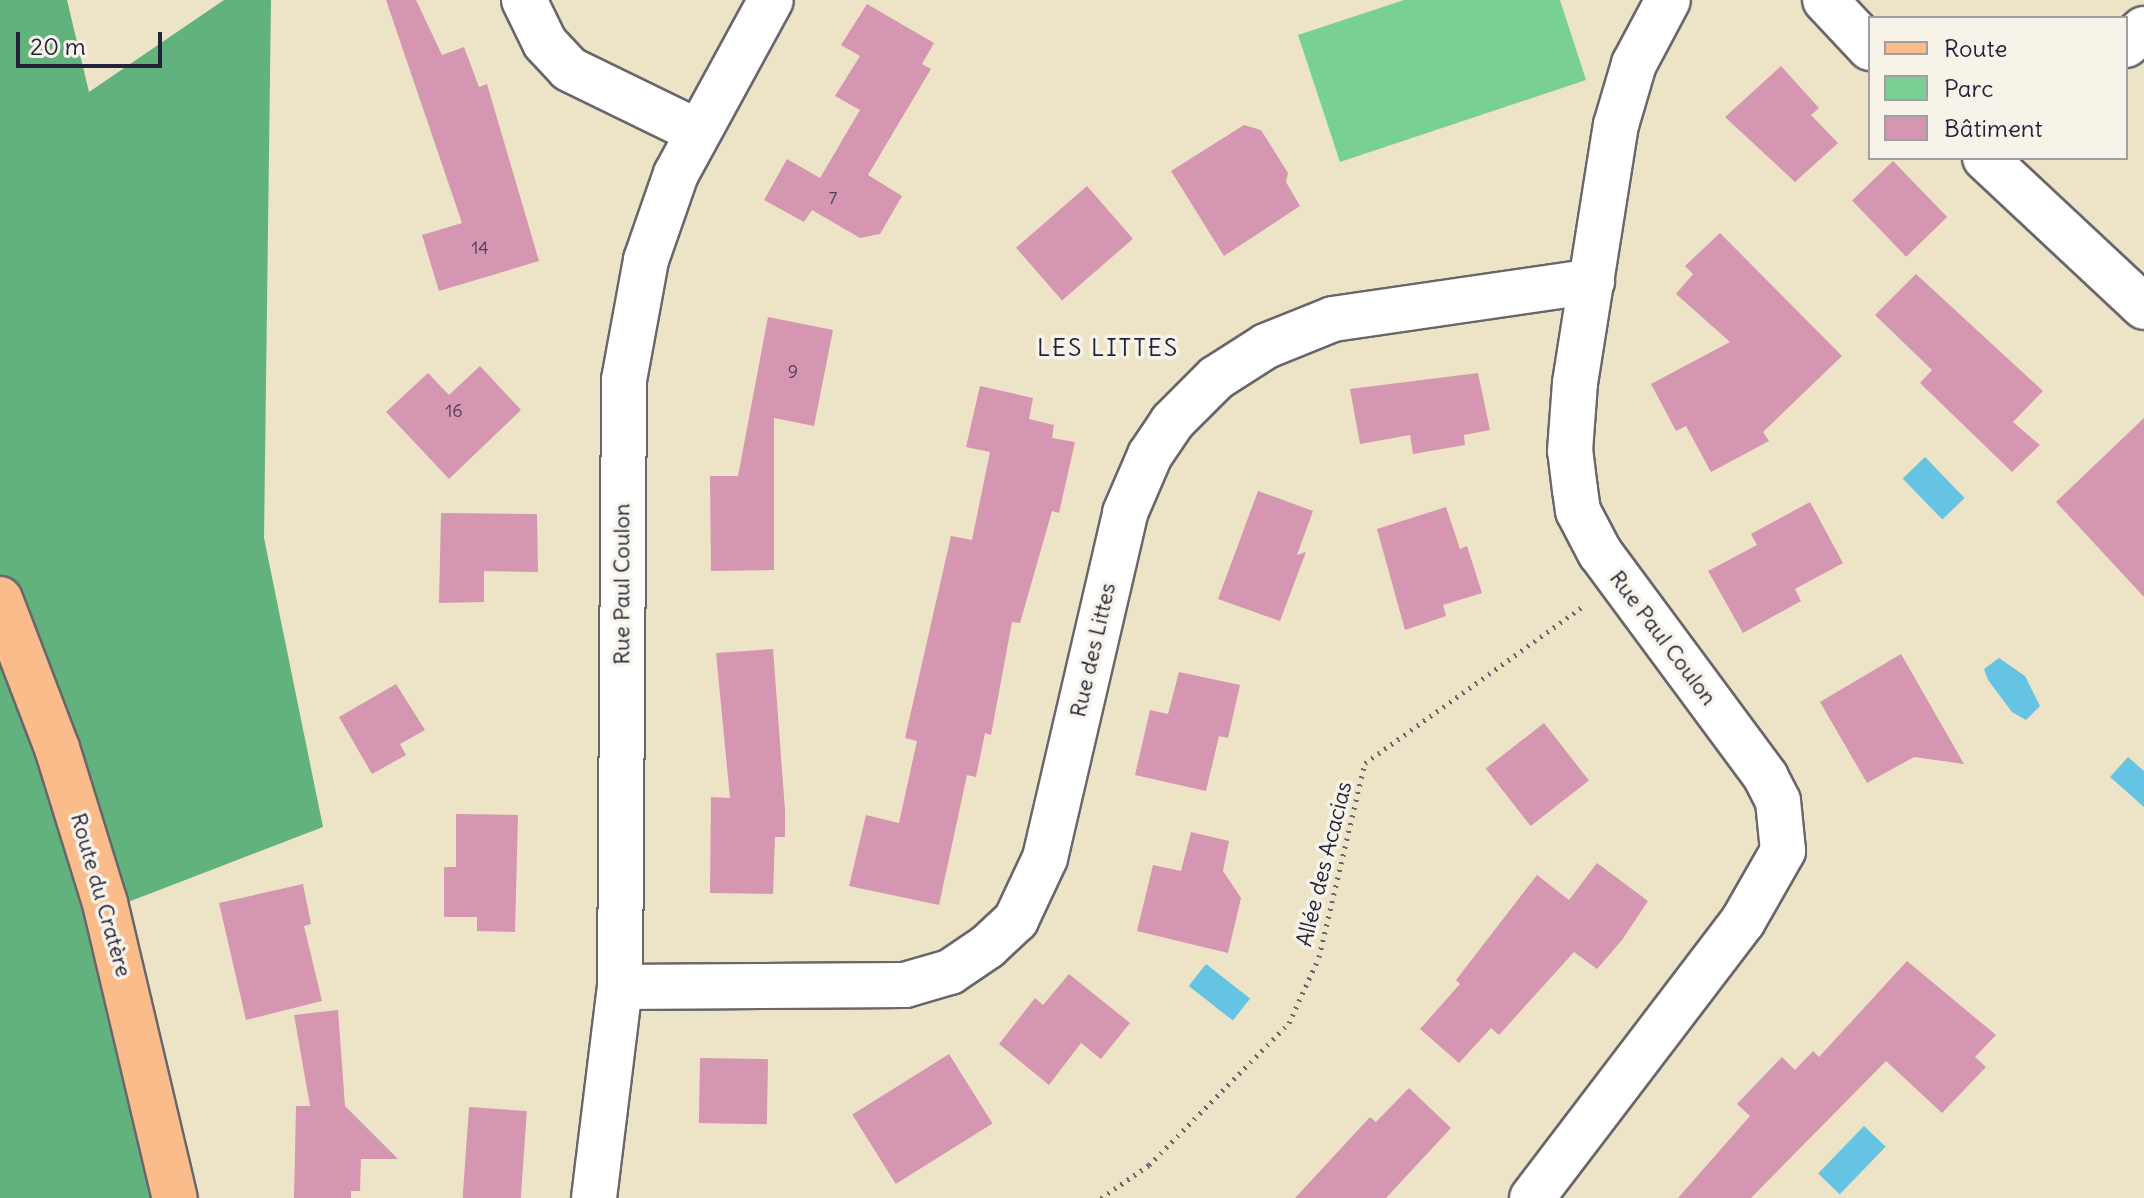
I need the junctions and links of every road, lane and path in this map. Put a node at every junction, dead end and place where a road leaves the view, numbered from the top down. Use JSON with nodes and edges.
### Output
{"nodes":[{"id":1,"x":524,"y":0,"type":"edge"},
{"id":2,"x":771,"y":0,"type":"edge"},
{"id":3,"x":1668,"y":0,"type":"edge"},
{"id":4,"x":1825,"y":0,"type":"edge"},
{"id":5,"x":2144,"y":29,"type":"edge"},
{"id":6,"x":2128,"y":43,"type":"edge"},
{"id":7,"x":1868,"y":46,"type":"edge"},
{"id":8,"x":696,"y":131,"type":"junction"},
{"id":9,"x":1991,"y":160,"type":"edge"},
{"id":10,"x":1592,"y":281,"type":"junction"},
{"id":11,"x":2144,"y":307,"type":"edge"},
{"id":12,"x":1619,"y":581,"type":"junction"},
{"id":13,"x":0,"y":599,"type":"edge"},
{"id":14,"x":620,"y":987,"type":"junction"},
{"id":15,"x":175,"y":1198,"type":"edge"},
{"id":16,"x":594,"y":1198,"type":"edge"},
{"id":17,"x":1101,"y":1198,"type":"edge"},
{"id":18,"x":1532,"y":1198,"type":"edge"}],
"edges":[{"from":1,"to":8,"type":"street"},
{"from":2,"to":8,"type":"street","name":"Rue Paul Coulon"},
{"from":3,"to":10,"type":"street","name":"Rue Paul Coulon"},
{"from":4,"to":7,"type":"street"},
{"from":5,"to":6,"type":"street"},
{"from":8,"to":14,"type":"street","name":"Rue Paul Coulon"},
{"from":9,"to":11,"type":"street"},
{"from":10,"to":12,"type":"street","name":"Rue Paul Coulon"},
{"from":10,"to":14,"type":"street","name":"Rue des Littes"},
{"from":12,"to":17,"type":"path","name":"Allée des Acacias"},
{"from":12,"to":18,"type":"street","name":"Rue Paul Coulon"},
{"from":13,"to":15,"type":"main road","name":"Route du Cratère"},
{"from":14,"to":16,"type":"street","name":"Rue Paul Coulon"}]}
